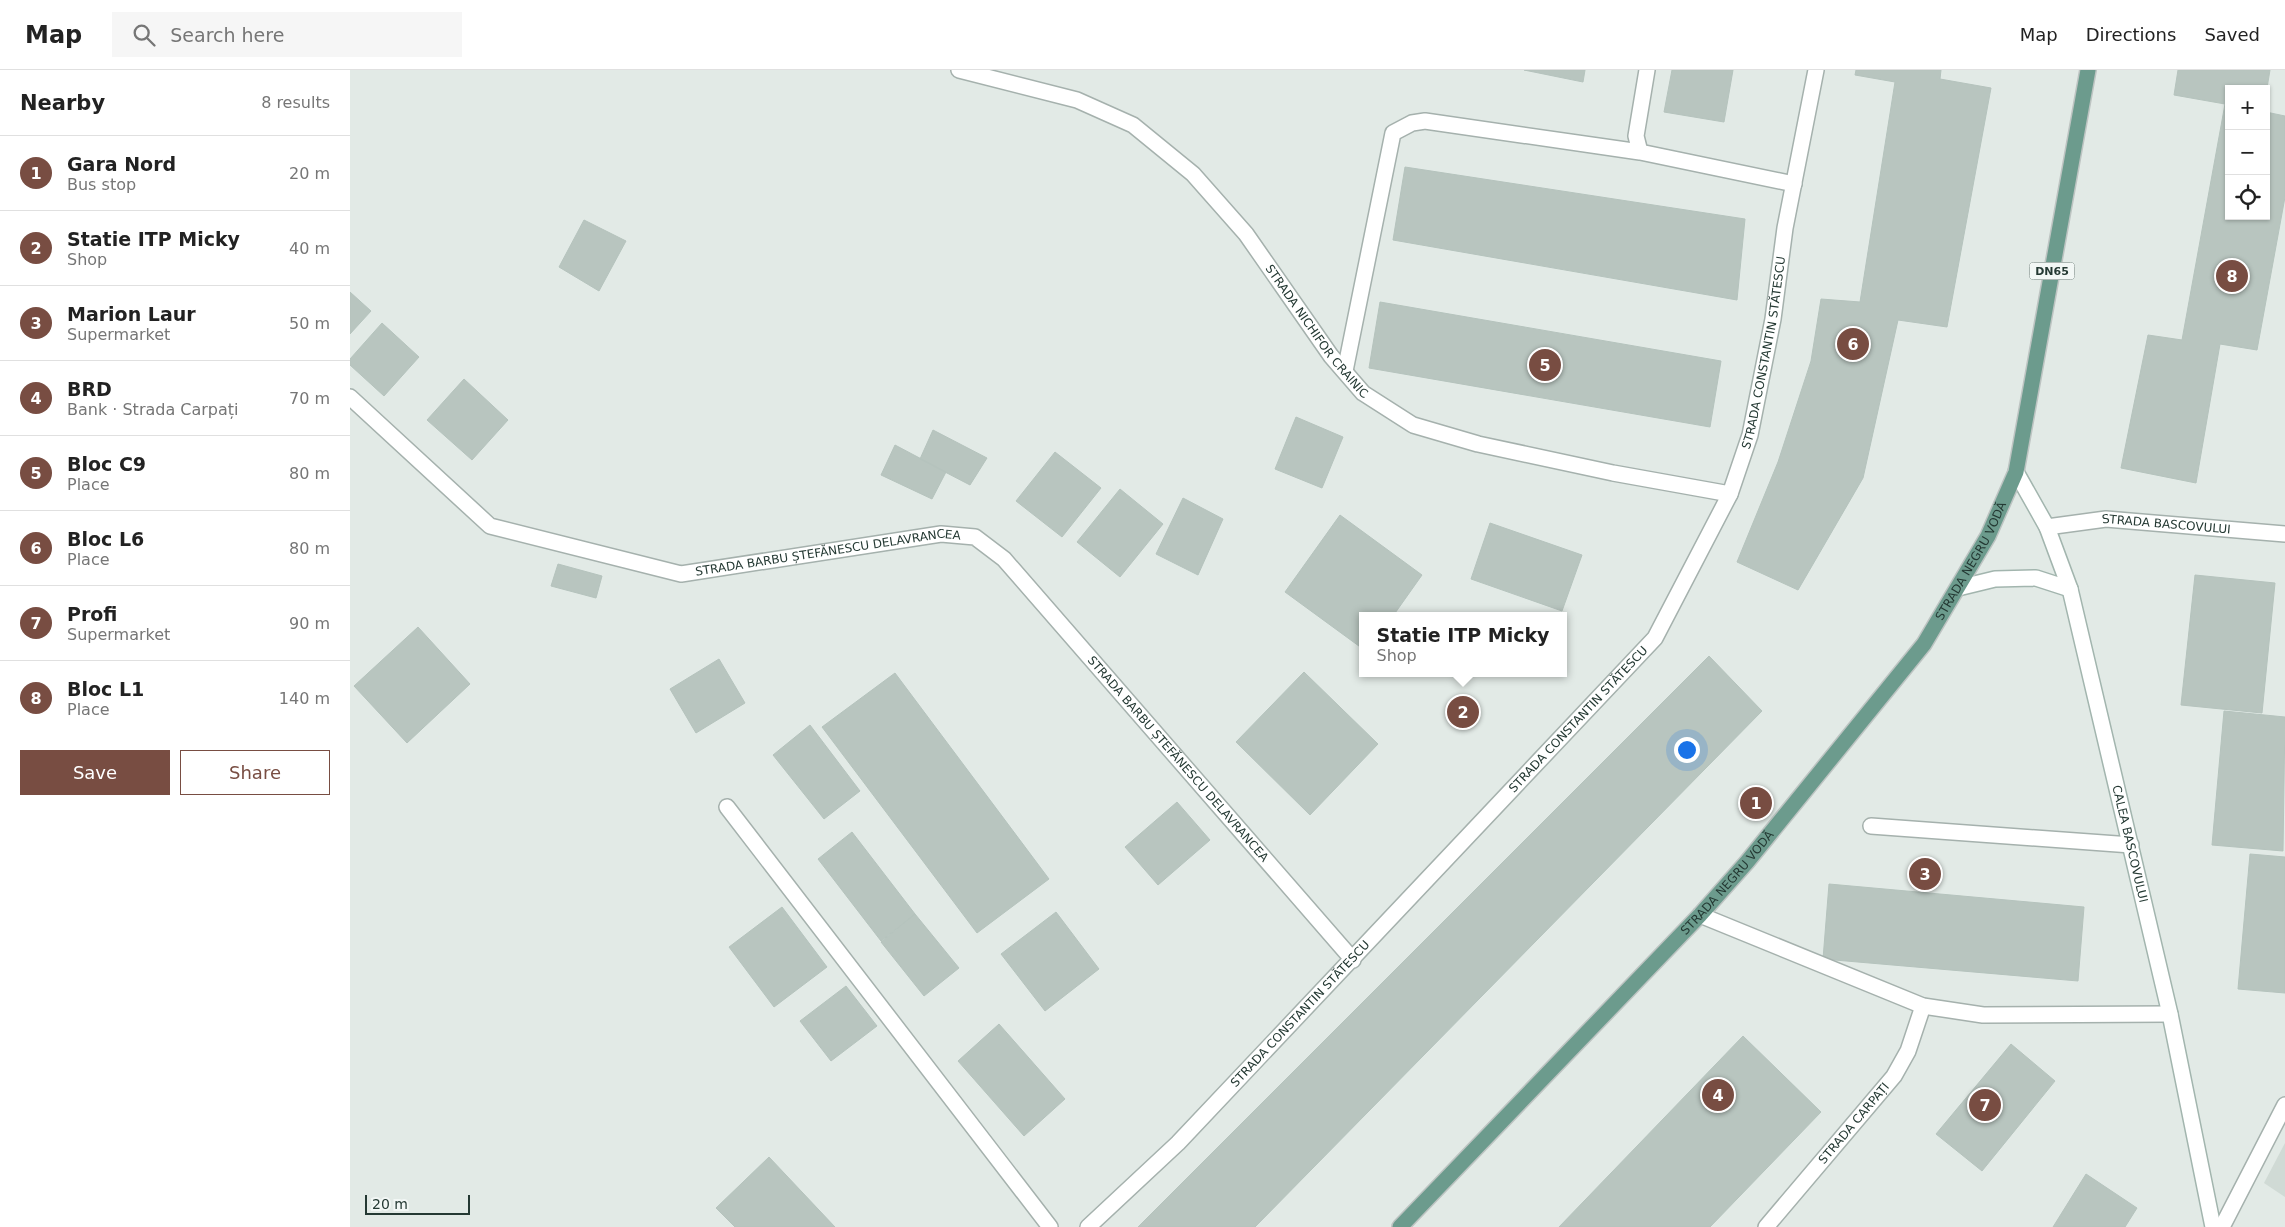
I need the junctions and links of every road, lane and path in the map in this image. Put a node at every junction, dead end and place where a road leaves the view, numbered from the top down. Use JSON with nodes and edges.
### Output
{"nodes":[{"id":1,"x":959,"y":70,"type":"edge"},
{"id":2,"x":1647,"y":70,"type":"edge"},
{"id":3,"x":1816,"y":70,"type":"edge"},
{"id":4,"x":2088,"y":70,"type":"edge"},
{"id":5,"x":1640,"y":152,"type":"junction"},
{"id":6,"x":1794,"y":184,"type":"junction"},
{"id":7,"x":1345,"y":371,"type":"junction"},
{"id":8,"x":350,"y":397,"type":"edge"},
{"id":9,"x":2016,"y":472,"type":"junction"},
{"id":10,"x":1730,"y":494,"type":"junction"},
{"id":11,"x":2047,"y":527,"type":"junction"},
{"id":12,"x":2285,"y":534,"type":"edge"},
{"id":13,"x":1958,"y":588,"type":"junction"},
{"id":14,"x":2070,"y":589,"type":"junction"},
{"id":15,"x":727,"y":807,"type":"dead end"},
{"id":16,"x":1871,"y":826,"type":"dead end"},
{"id":17,"x":2131,"y":846,"type":"junction"},
{"id":18,"x":1700,"y":915,"type":"junction"},
{"id":19,"x":1353,"y":960,"type":"junction"},
{"id":20,"x":1923,"y":1006,"type":"junction"},
{"id":21,"x":2170,"y":1014,"type":"junction"},
{"id":22,"x":2285,"y":1105,"type":"edge"},
{"id":23,"x":1050,"y":1227,"type":"edge"},
{"id":24,"x":1088,"y":1227,"type":"edge"},
{"id":25,"x":1400,"y":1227,"type":"edge"},
{"id":26,"x":1766,"y":1227,"type":"edge"},
{"id":27,"x":2213,"y":1227,"type":"edge"},
{"id":28,"x":2222,"y":1227,"type":"edge"}],
"edges":[{"from":1,"to":7,"type":"street","name":"STRADA NICHIFOR CRAINIC"},
{"from":2,"to":5,"type":"street"},
{"from":3,"to":6,"type":"street","name":"STRADA CONSTANTIN STĂTESCU"},
{"from":4,"to":9,"type":"main road","number":"DN65"},
{"from":5,"to":6,"type":"street"},
{"from":5,"to":7,"type":"street"},
{"from":6,"to":10,"type":"street","name":"STRADA CONSTANTIN STĂTESCU"},
{"from":7,"to":10,"type":"street","name":"STRADA NICHIFOR CRAINIC"},
{"from":8,"to":19,"type":"street","name":"STRADA BARBU ȘTEFĂNESCU DELAVRANCEA"},
{"from":9,"to":11,"type":"street","name":"CALEA BASCOVULUI"},
{"from":9,"to":13,"type":"main road","name":"STRADA NEGRU VODĂ"},
{"from":10,"to":19,"type":"street","name":"STRADA CONSTANTIN STĂTESCU"},
{"from":11,"to":12,"type":"street","name":"STRADA BASCOVULUI"},
{"from":11,"to":14,"type":"street","name":"CALEA BASCOVULUI"},
{"from":13,"to":14,"type":"street"},
{"from":13,"to":18,"type":"main road","name":"STRADA NEGRU VODĂ"},
{"from":14,"to":17,"type":"street","name":"CALEA BASCOVULUI"},
{"from":15,"to":23,"type":"street"},
{"from":16,"to":17,"type":"street"},
{"from":17,"to":21,"type":"street","name":"CALEA BASCOVULUI"},
{"from":18,"to":20,"type":"street"},
{"from":18,"to":25,"type":"main road","name":"STRADA NEGRU VODĂ"},
{"from":19,"to":24,"type":"street","name":"STRADA CONSTANTIN STĂTESCU"},
{"from":20,"to":21,"type":"street"},
{"from":20,"to":26,"type":"street","name":"STRADA CARPAȚI"},
{"from":21,"to":27,"type":"street","name":"CALEA BASCOVULUI"},
{"from":22,"to":28,"type":"street"}]}
